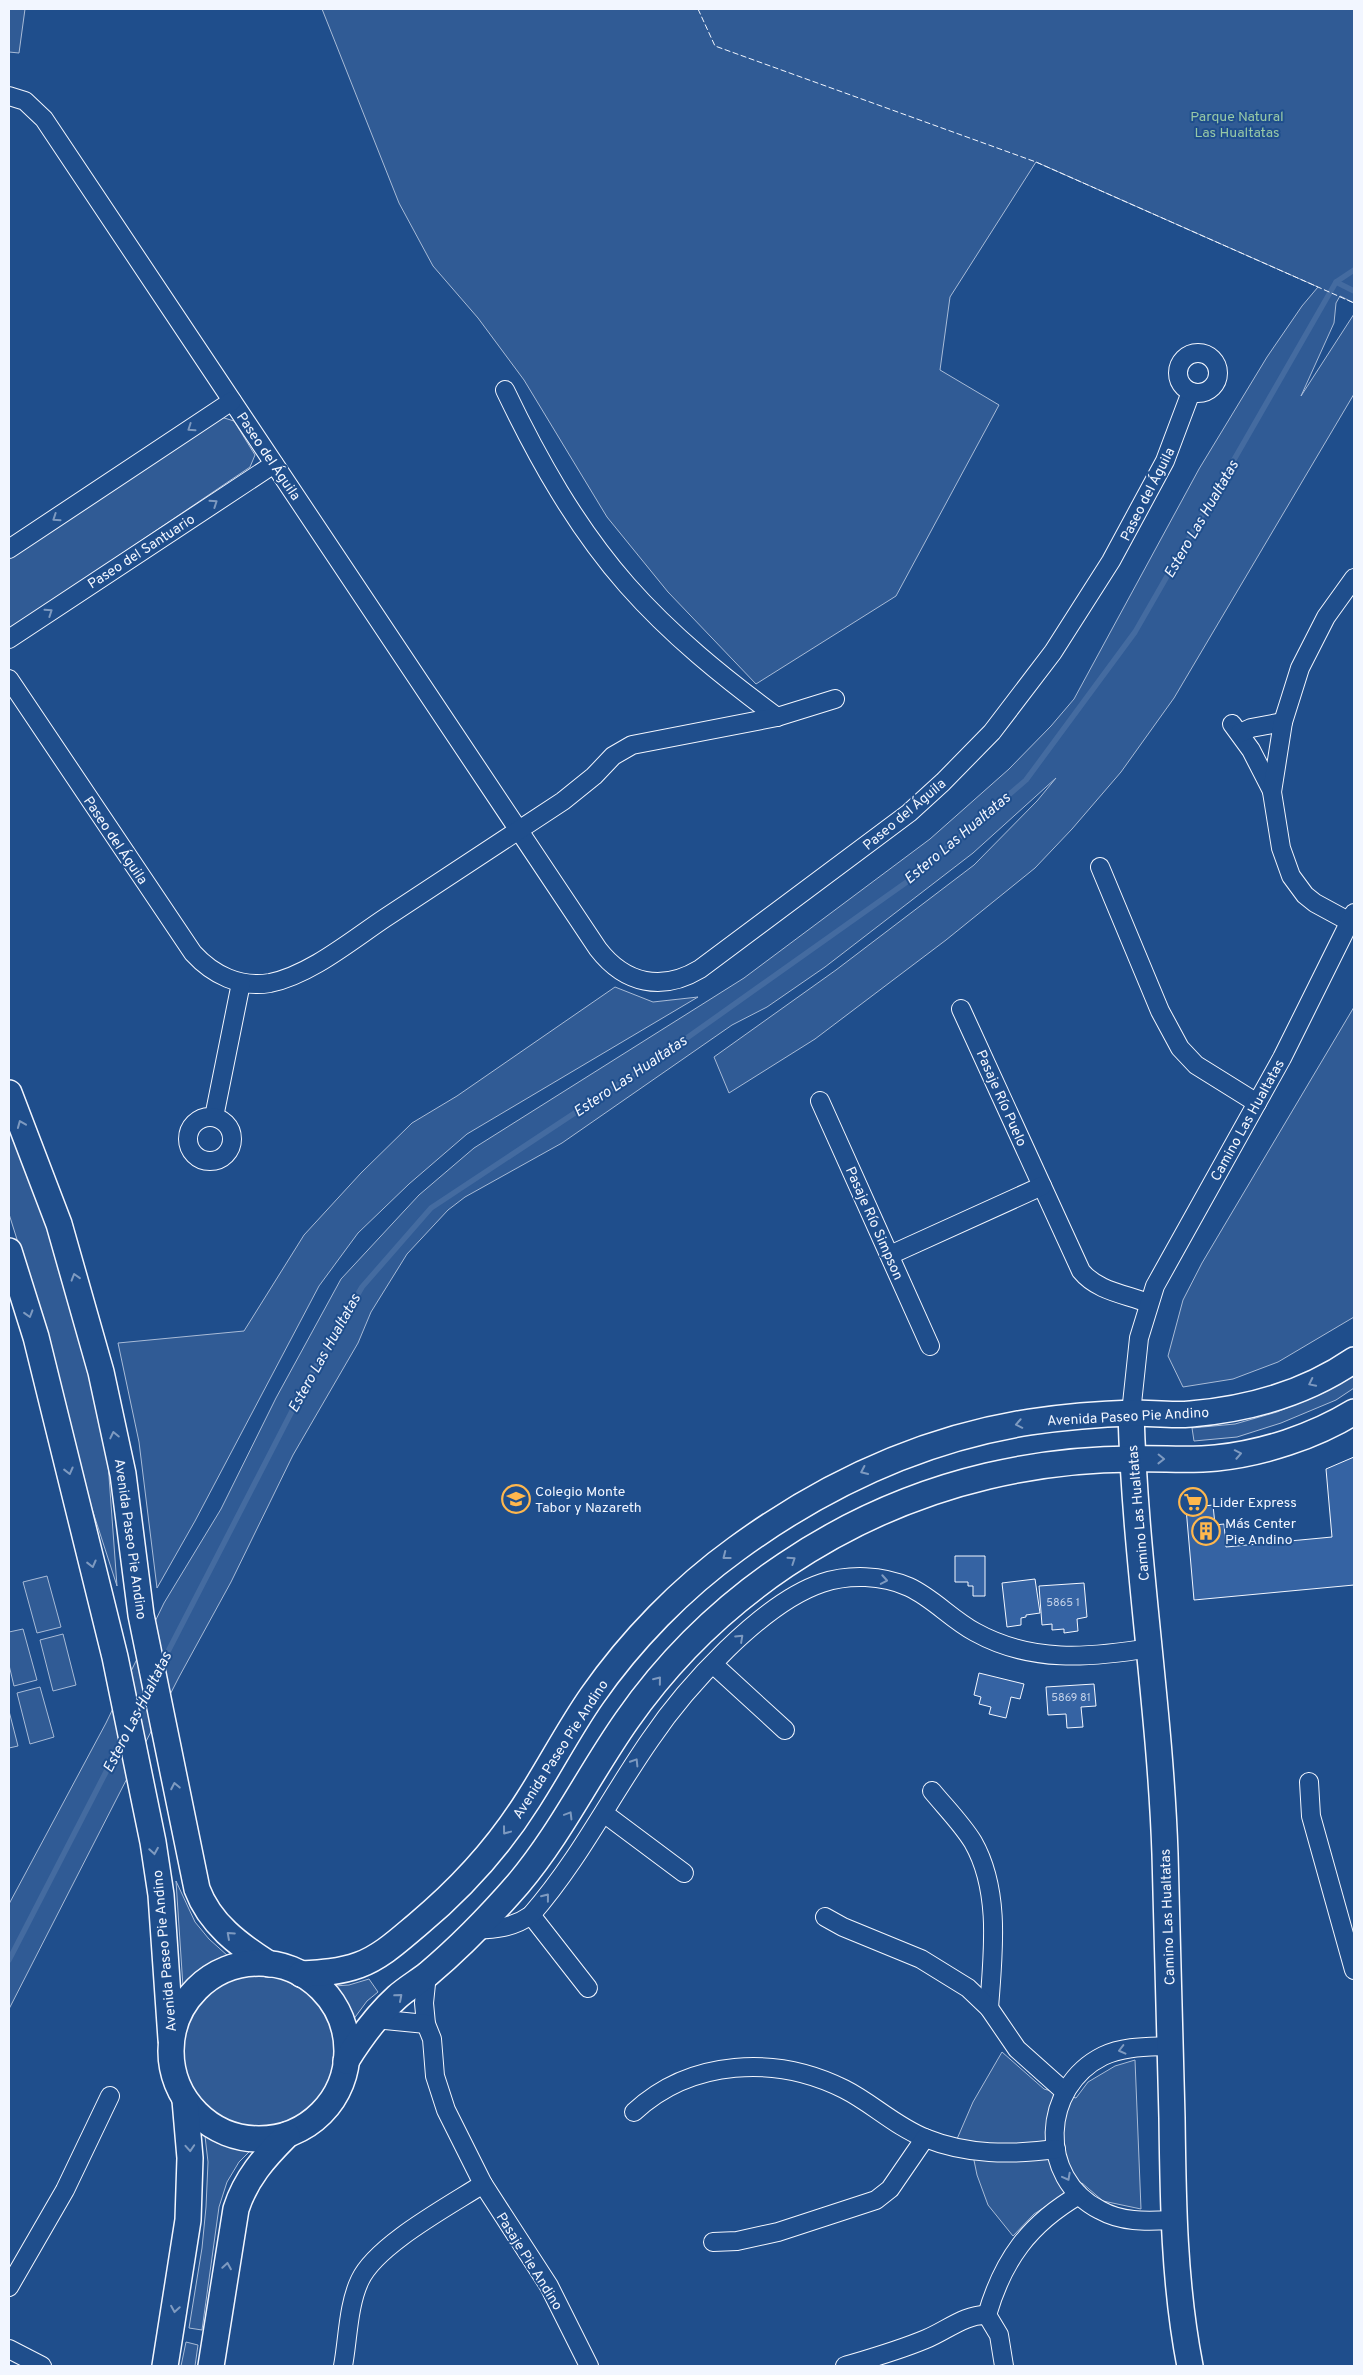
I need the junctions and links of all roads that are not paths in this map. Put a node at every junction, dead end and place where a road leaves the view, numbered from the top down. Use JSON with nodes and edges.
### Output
{"nodes":[{"id":1,"x":9,"y":96,"type":"edge"},
{"id":2,"x":505,"y":390,"type":"dead end"},
{"id":3,"x":1191,"y":392,"type":"dead end"},
{"id":4,"x":232,"y":401,"type":"junction"},
{"id":5,"x":274,"y":464,"type":"junction"},
{"id":6,"x":9,"y":549,"type":"edge"},
{"id":7,"x":1354,"y":578,"type":"edge"},
{"id":8,"x":9,"y":639,"type":"edge"},
{"id":9,"x":9,"y":679,"type":"edge"},
{"id":10,"x":835,"y":699,"type":"dead end"},
{"id":11,"x":777,"y":717,"type":"junction"},
{"id":12,"x":1283,"y":722,"type":"junction"},
{"id":13,"x":1272,"y":792,"type":"junction"},
{"id":14,"x":519,"y":830,"type":"junction"},
{"id":15,"x":1100,"y":867,"type":"dead end"},
{"id":16,"x":1352,"y":917,"type":"edge"},
{"id":17,"x":241,"y":983,"type":"junction"},
{"id":18,"x":961,"y":1009,"type":"dead end"},
{"id":19,"x":9,"y":1094,"type":"edge"},
{"id":20,"x":820,"y":1101,"type":"dead end"},
{"id":21,"x":1257,"y":1103,"type":"junction"},
{"id":22,"x":214,"y":1117,"type":"dead end"},
{"id":23,"x":1042,"y":1186,"type":"junction"},
{"id":24,"x":9,"y":1251,"type":"edge"},
{"id":25,"x":890,"y":1255,"type":"junction"},
{"id":26,"x":1148,"y":1303,"type":"junction"},
{"id":27,"x":930,"y":1346,"type":"dead end"},
{"id":28,"x":1354,"y":1360,"type":"edge"},
{"id":29,"x":1354,"y":1412,"type":"edge"},
{"id":30,"x":1131,"y":1413,"type":"junction"},
{"id":31,"x":1132,"y":1459,"type":"junction"},
{"id":32,"x":1150,"y":1648,"type":"junction"},
{"id":33,"x":714,"y":1665,"type":"junction"},
{"id":34,"x":785,"y":1730,"type":"dead end"},
{"id":35,"x":1309,"y":1782,"type":"dead end"},
{"id":36,"x":932,"y":1791,"type":"dead end"},
{"id":37,"x":605,"y":1814,"type":"junction"},
{"id":38,"x":684,"y":1873,"type":"dead end"},
{"id":39,"x":531,"y":1916,"type":"junction"},
{"id":40,"x":825,"y":1917,"type":"dead end"},
{"id":41,"x":474,"y":1930,"type":"junction"},
{"id":42,"x":269,"y":1964,"type":"junction"},
{"id":43,"x":1354,"y":1970,"type":"edge"},
{"id":44,"x":301,"y":1974,"type":"junction"},
{"id":45,"x":427,"y":1974,"type":"junction"},
{"id":46,"x":588,"y":1988,"type":"dead end"},
{"id":47,"x":990,"y":2008,"type":"junction"},
{"id":48,"x":375,"y":2020,"type":"junction"},
{"id":49,"x":426,"y":2024,"type":"junction"},
{"id":50,"x":171,"y":2039,"type":"junction"},
{"id":51,"x":1170,"y":2046,"type":"junction"},
{"id":52,"x":346,"y":2061,"type":"junction"},
{"id":53,"x":1064,"y":2091,"type":"junction"},
{"id":54,"x":110,"y":2096,"type":"dead end"},
{"id":55,"x":185,"y":2100,"type":"junction"},
{"id":56,"x":634,"y":2112,"type":"dead end"},
{"id":57,"x":287,"y":2135,"type":"junction"},
{"id":58,"x":925,"y":2138,"type":"junction"},
{"id":59,"x":1056,"y":2149,"type":"junction"},
{"id":60,"x":482,"y":2184,"type":"junction"},
{"id":61,"x":1079,"y":2196,"type":"junction"},
{"id":62,"x":1174,"y":2220,"type":"junction"},
{"id":63,"x":713,"y":2242,"type":"dead end"},
{"id":64,"x":9,"y":2287,"type":"edge"},
{"id":65,"x":986,"y":2315,"type":"junction"},
{"id":66,"x":9,"y":2349,"type":"edge"},
{"id":67,"x":42,"y":2366,"type":"edge"},
{"id":68,"x":166,"y":2366,"type":"edge"},
{"id":69,"x":211,"y":2366,"type":"edge"},
{"id":70,"x":343,"y":2366,"type":"edge"},
{"id":71,"x":589,"y":2366,"type":"edge"},
{"id":72,"x":845,"y":2366,"type":"edge"},
{"id":73,"x":1004,"y":2366,"type":"edge"},
{"id":74,"x":1190,"y":2366,"type":"edge"}],
"edges":[{"from":1,"to":4,"type":"street","name":"Paseo del Águila"},
{"from":2,"to":11,"type":"street"},
{"from":3,"to":14,"type":"street","name":"Paseo del Águila"},
{"from":4,"to":5,"type":"street","name":"Paseo del Águila"},
{"from":4,"to":6,"type":"street","one_way":true},
{"from":8,"to":5,"type":"street","name":"Paseo del Santuario","one_way":true},
{"from":5,"to":14,"type":"street","name":"Paseo del Águila"},
{"from":7,"to":12,"type":"street"},
{"from":9,"to":17,"type":"street","name":"Paseo del Águila"},
{"from":10,"to":11,"type":"street","name":"Paseo del Águila"},
{"from":11,"to":14,"type":"street","name":"Paseo del Águila"},
{"from":12,"to":13,"type":"street"},
{"from":12,"to":13,"type":"street"},
{"from":13,"to":16,"type":"street"},
{"from":14,"to":17,"type":"street","name":"Paseo del Águila"},
{"from":15,"to":21,"type":"street"},
{"from":16,"to":21,"type":"street","name":"Camino Las Hualtatas"},
{"from":17,"to":22,"type":"street"},
{"from":18,"to":23,"type":"street","name":"Pasaje Río Puelo"},
{"from":42,"to":19,"type":"street","name":"Avenida Paseo Pie Andino","one_way":true},
{"from":20,"to":25,"type":"street","name":"Pasaje Río Simpson"},
{"from":21,"to":26,"type":"street","name":"Camino Las Hualtatas"},
{"from":23,"to":25,"type":"street"},
{"from":23,"to":26,"type":"street","name":"Pasaje Río Puelo"},
{"from":24,"to":50,"type":"street","name":"Avenida Paseo Pie Andino","one_way":true},
{"from":25,"to":27,"type":"street","name":"Pasaje Río Simpson"},
{"from":26,"to":30,"type":"street","name":"Camino Las Hualtatas"},
{"from":28,"to":30,"type":"street","name":"Avenida Paseo Pie Andino","one_way":true},
{"from":31,"to":29,"type":"street","one_way":true},
{"from":30,"to":31,"type":"street","name":"Camino Las Hualtatas"},
{"from":30,"to":44,"type":"street","name":"Avenida Paseo Pie Andino","one_way":true},
{"from":31,"to":32,"type":"street","name":"Camino Las Hualtatas"},
{"from":41,"to":31,"type":"street","one_way":true},
{"from":33,"to":32,"type":"street","one_way":true},
{"from":32,"to":51,"type":"street","name":"Camino Las Hualtatas"},
{"from":33,"to":34,"type":"street"},
{"from":37,"to":33,"type":"street","one_way":true},
{"from":35,"to":43,"type":"street"},
{"from":36,"to":47,"type":"street"},
{"from":37,"to":38,"type":"street"},
{"from":39,"to":37,"type":"street","one_way":true},
{"from":39,"to":41,"type":"street"},
{"from":39,"to":46,"type":"street"},
{"from":40,"to":47,"type":"street"},
{"from":41,"to":45,"type":"street"},
{"from":42,"to":44,"type":"street"},
{"from":42,"to":50,"type":"street"},
{"from":44,"to":52,"type":"street"},
{"from":48,"to":45,"type":"street","one_way":true},
{"from":45,"to":49,"type":"street","name":"Pasaje Pie Andino"},
{"from":47,"to":53,"type":"street"},
{"from":48,"to":49,"type":"street"},
{"from":48,"to":52,"type":"street"},
{"from":49,"to":60,"type":"street","name":"Pasaje Pie Andino"},
{"from":50,"to":55,"type":"street"},
{"from":51,"to":53,"type":"street","one_way":true},
{"from":51,"to":62,"type":"street","name":"Camino Las Hualtatas"},
{"from":52,"to":57,"type":"street"},
{"from":53,"to":59,"type":"street"},
{"from":54,"to":64,"type":"street"},
{"from":55,"to":57,"type":"street"},
{"from":55,"to":68,"type":"street","one_way":true},
{"from":56,"to":58,"type":"street"},
{"from":69,"to":57,"type":"street","one_way":true},
{"from":58,"to":59,"type":"street"},
{"from":58,"to":63,"type":"street"},
{"from":59,"to":61,"type":"street","one_way":true},
{"from":60,"to":70,"type":"street"},
{"from":60,"to":71,"type":"street","name":"Pasaje Pie Andino"},
{"from":61,"to":62,"type":"street"},
{"from":61,"to":65,"type":"street"},
{"from":62,"to":74,"type":"street","name":"Camino Las Hualtatas"},
{"from":65,"to":72,"type":"street"},
{"from":65,"to":73,"type":"street"},
{"from":66,"to":67,"type":"street"}]}
